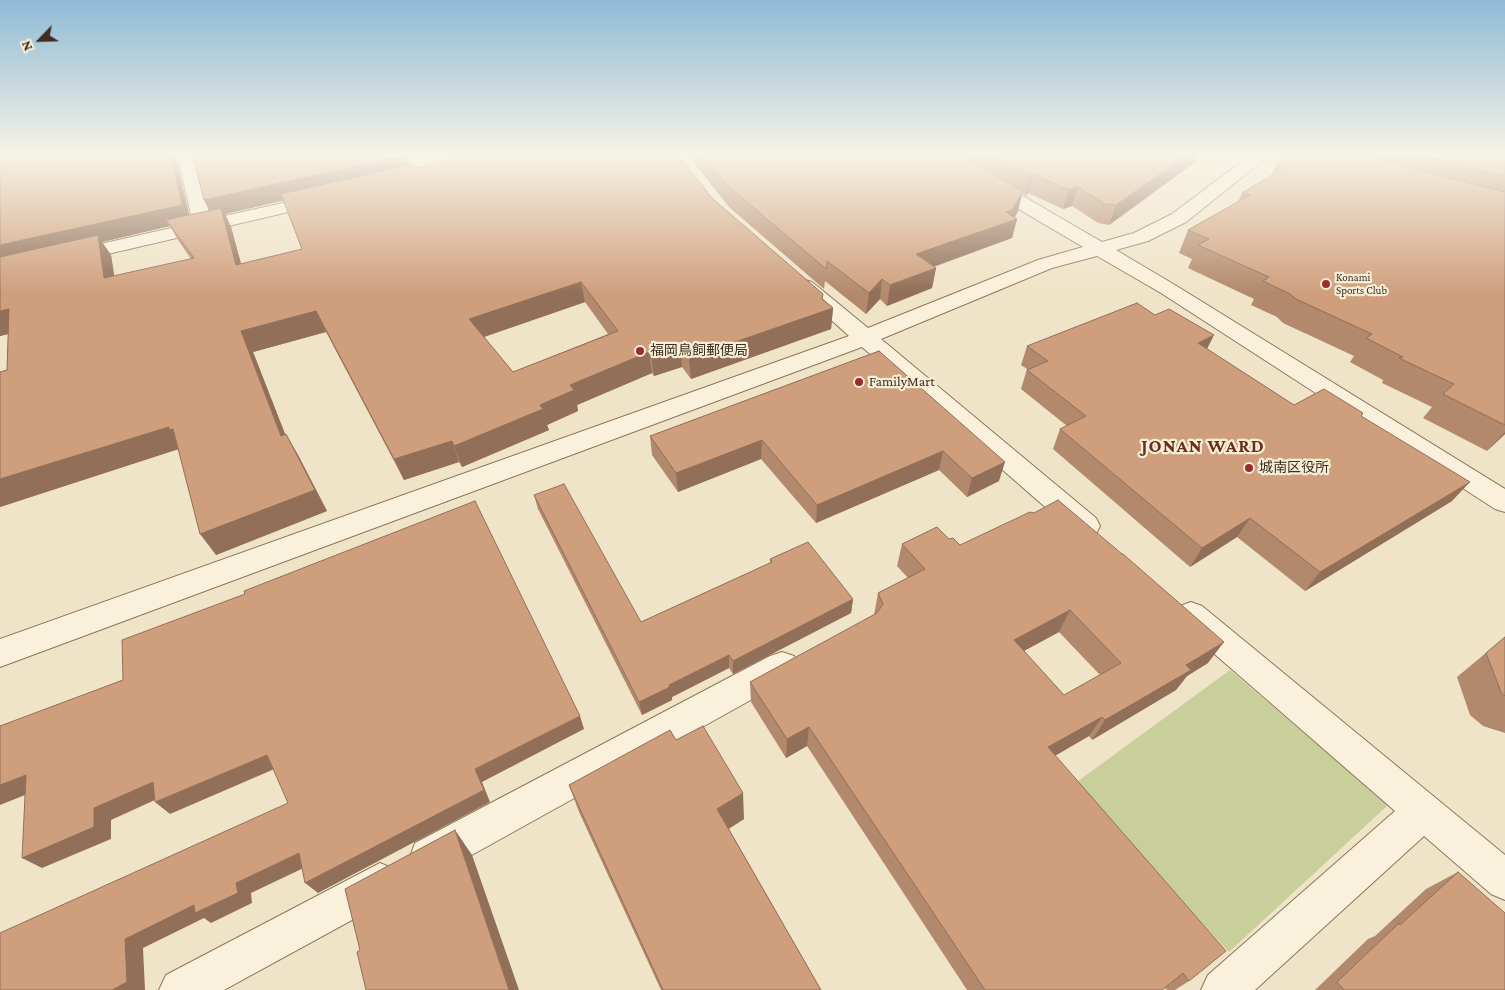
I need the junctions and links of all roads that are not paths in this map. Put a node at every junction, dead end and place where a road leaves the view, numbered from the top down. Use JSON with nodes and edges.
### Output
{"nodes":[{"id":1,"x":197,"y":200,"type":"edge"},
{"id":2,"x":318,"y":200,"type":"edge"},
{"id":3,"x":1017,"y":200,"type":"edge"},
{"id":4,"x":1203,"y":200,"type":"edge"},
{"id":5,"x":204,"y":226,"type":"junction"},
{"id":6,"x":1099,"y":248,"type":"junction"},
{"id":7,"x":785,"y":269,"type":"edge"},
{"id":8,"x":0,"y":273,"type":"edge"},
{"id":9,"x":864,"y":338,"type":"junction"},
{"id":10,"x":1505,"y":502,"type":"edge"},
{"id":11,"x":1106,"y":542,"type":"edge"},
{"id":12,"x":1174,"y":600,"type":"edge"},
{"id":13,"x":808,"y":652,"type":"edge"},
{"id":14,"x":0,"y":653,"type":"edge"},
{"id":15,"x":1424,"y":811,"type":"junction"},
{"id":16,"x":1505,"y":880,"type":"edge"},
{"id":17,"x":181,"y":990,"type":"edge"},
{"id":18,"x":1222,"y":990,"type":"edge"}],
"edges":[{"from":1,"to":5,"type":"street"},
{"from":2,"to":5,"type":"street"},
{"from":3,"to":6,"type":"street"},
{"from":4,"to":6,"type":"street"},
{"from":5,"to":8,"type":"street"},
{"from":6,"to":9,"type":"street"},
{"from":6,"to":10,"type":"street"},
{"from":7,"to":9,"type":"street"},
{"from":9,"to":11,"type":"street"},
{"from":9,"to":14,"type":"street"},
{"from":12,"to":15,"type":"street"},
{"from":13,"to":17,"type":"street"},
{"from":15,"to":16,"type":"street"},
{"from":15,"to":18,"type":"street"}]}
